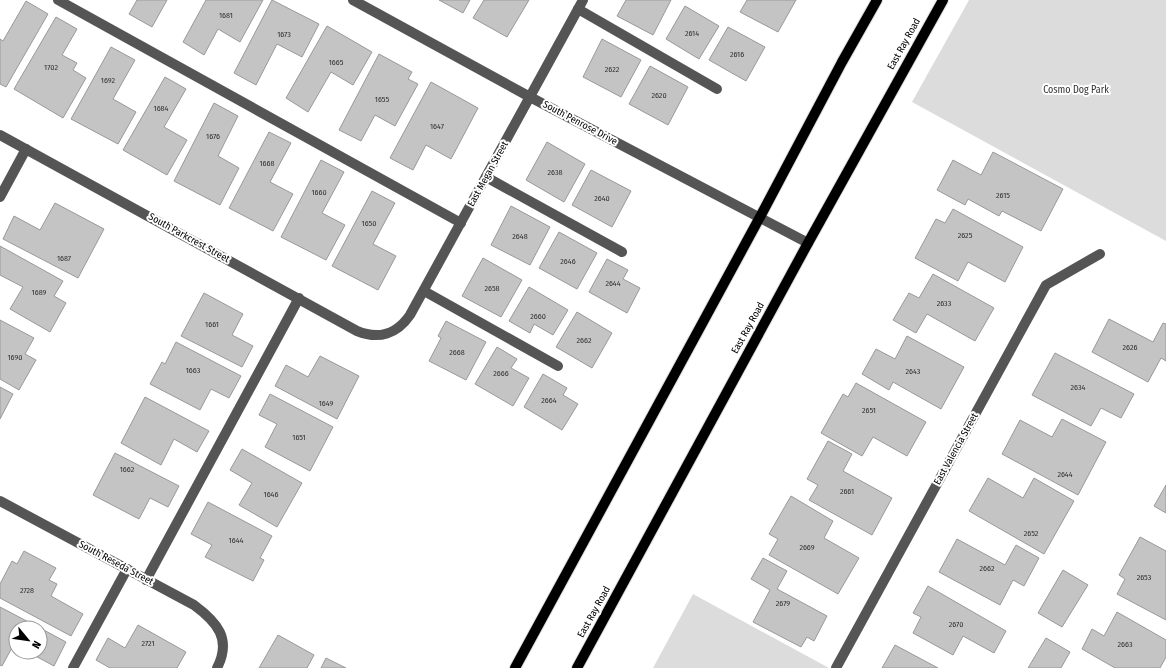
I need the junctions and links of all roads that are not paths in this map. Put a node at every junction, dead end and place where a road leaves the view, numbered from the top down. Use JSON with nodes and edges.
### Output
{"nodes":[{"id":1,"x":58,"y":0,"type":"edge"},
{"id":2,"x":354,"y":0,"type":"edge"},
{"id":3,"x":877,"y":0,"type":"edge"},
{"id":4,"x":943,"y":0,"type":"edge"},
{"id":5,"x":580,"y":5,"type":"edge"},
{"id":6,"x":717,"y":89,"type":"dead end"},
{"id":7,"x":530,"y":97,"type":"junction"},
{"id":8,"x":0,"y":135,"type":"edge"},
{"id":9,"x":26,"y":149,"type":"junction"},
{"id":10,"x":486,"y":177,"type":"junction"},
{"id":11,"x":0,"y":197,"type":"edge"},
{"id":12,"x":760,"y":217,"type":"junction"},
{"id":13,"x":461,"y":223,"type":"junction"},
{"id":14,"x":808,"y":243,"type":"junction"},
{"id":15,"x":622,"y":252,"type":"dead end"},
{"id":16,"x":1100,"y":254,"type":"dead end"},
{"id":17,"x":424,"y":291,"type":"junction"},
{"id":18,"x":299,"y":298,"type":"junction"},
{"id":19,"x":380,"y":335,"type":"joint"},
{"id":20,"x":558,"y":366,"type":"dead end"},
{"id":21,"x":0,"y":501,"type":"edge"},
{"id":22,"x":127,"y":569,"type":"junction"},
{"id":23,"x":146,"y":580,"type":"junction"},
{"id":24,"x":219,"y":667,"type":"edge"},
{"id":25,"x":73,"y":668,"type":"edge"},
{"id":26,"x":515,"y":668,"type":"edge"},
{"id":27,"x":577,"y":668,"type":"edge"},
{"id":28,"x":836,"y":668,"type":"edge"}],
"edges":[{"from":1,"to":13,"type":"street"},
{"from":2,"to":7,"type":"street","name":"South Penrose Drive"},
{"from":3,"to":12,"type":"main road"},
{"from":4,"to":14,"type":"main road","name":"East Ray Road"},
{"from":5,"to":6,"type":"street"},
{"from":5,"to":7,"type":"street","name":"East Megan Street"},
{"from":7,"to":10,"type":"street","name":"East Megan Street"},
{"from":7,"to":12,"type":"street","name":"South Penrose Drive"},
{"from":8,"to":9,"type":"street","name":"South Parkcrest Street"},
{"from":9,"to":11,"type":"street"},
{"from":9,"to":18,"type":"street","name":"South Parkcrest Street"},
{"from":10,"to":13,"type":"street","name":"East Megan Street"},
{"from":10,"to":15,"type":"street"},
{"from":12,"to":14,"type":"street","name":"South Penrose Drive"},
{"from":12,"to":26,"type":"main road"},
{"from":13,"to":17,"type":"street","name":"East Megan Street"},
{"from":14,"to":27,"type":"main road","name":"East Ray Road"},
{"from":16,"to":28,"type":"street","name":"East Valencia Street"},
{"from":17,"to":19,"type":"street","name":"East Megan Street"},
{"from":17,"to":20,"type":"street"},
{"from":18,"to":19,"type":"street","name":"South Parkcrest Street"},
{"from":18,"to":23,"type":"street"},
{"from":21,"to":22,"type":"street","name":"South Reseda Street"},
{"from":22,"to":23,"type":"street","name":"South Reseda Street"},
{"from":22,"to":25,"type":"street"},
{"from":23,"to":24,"type":"street","name":"South Reseda Street"}]}
